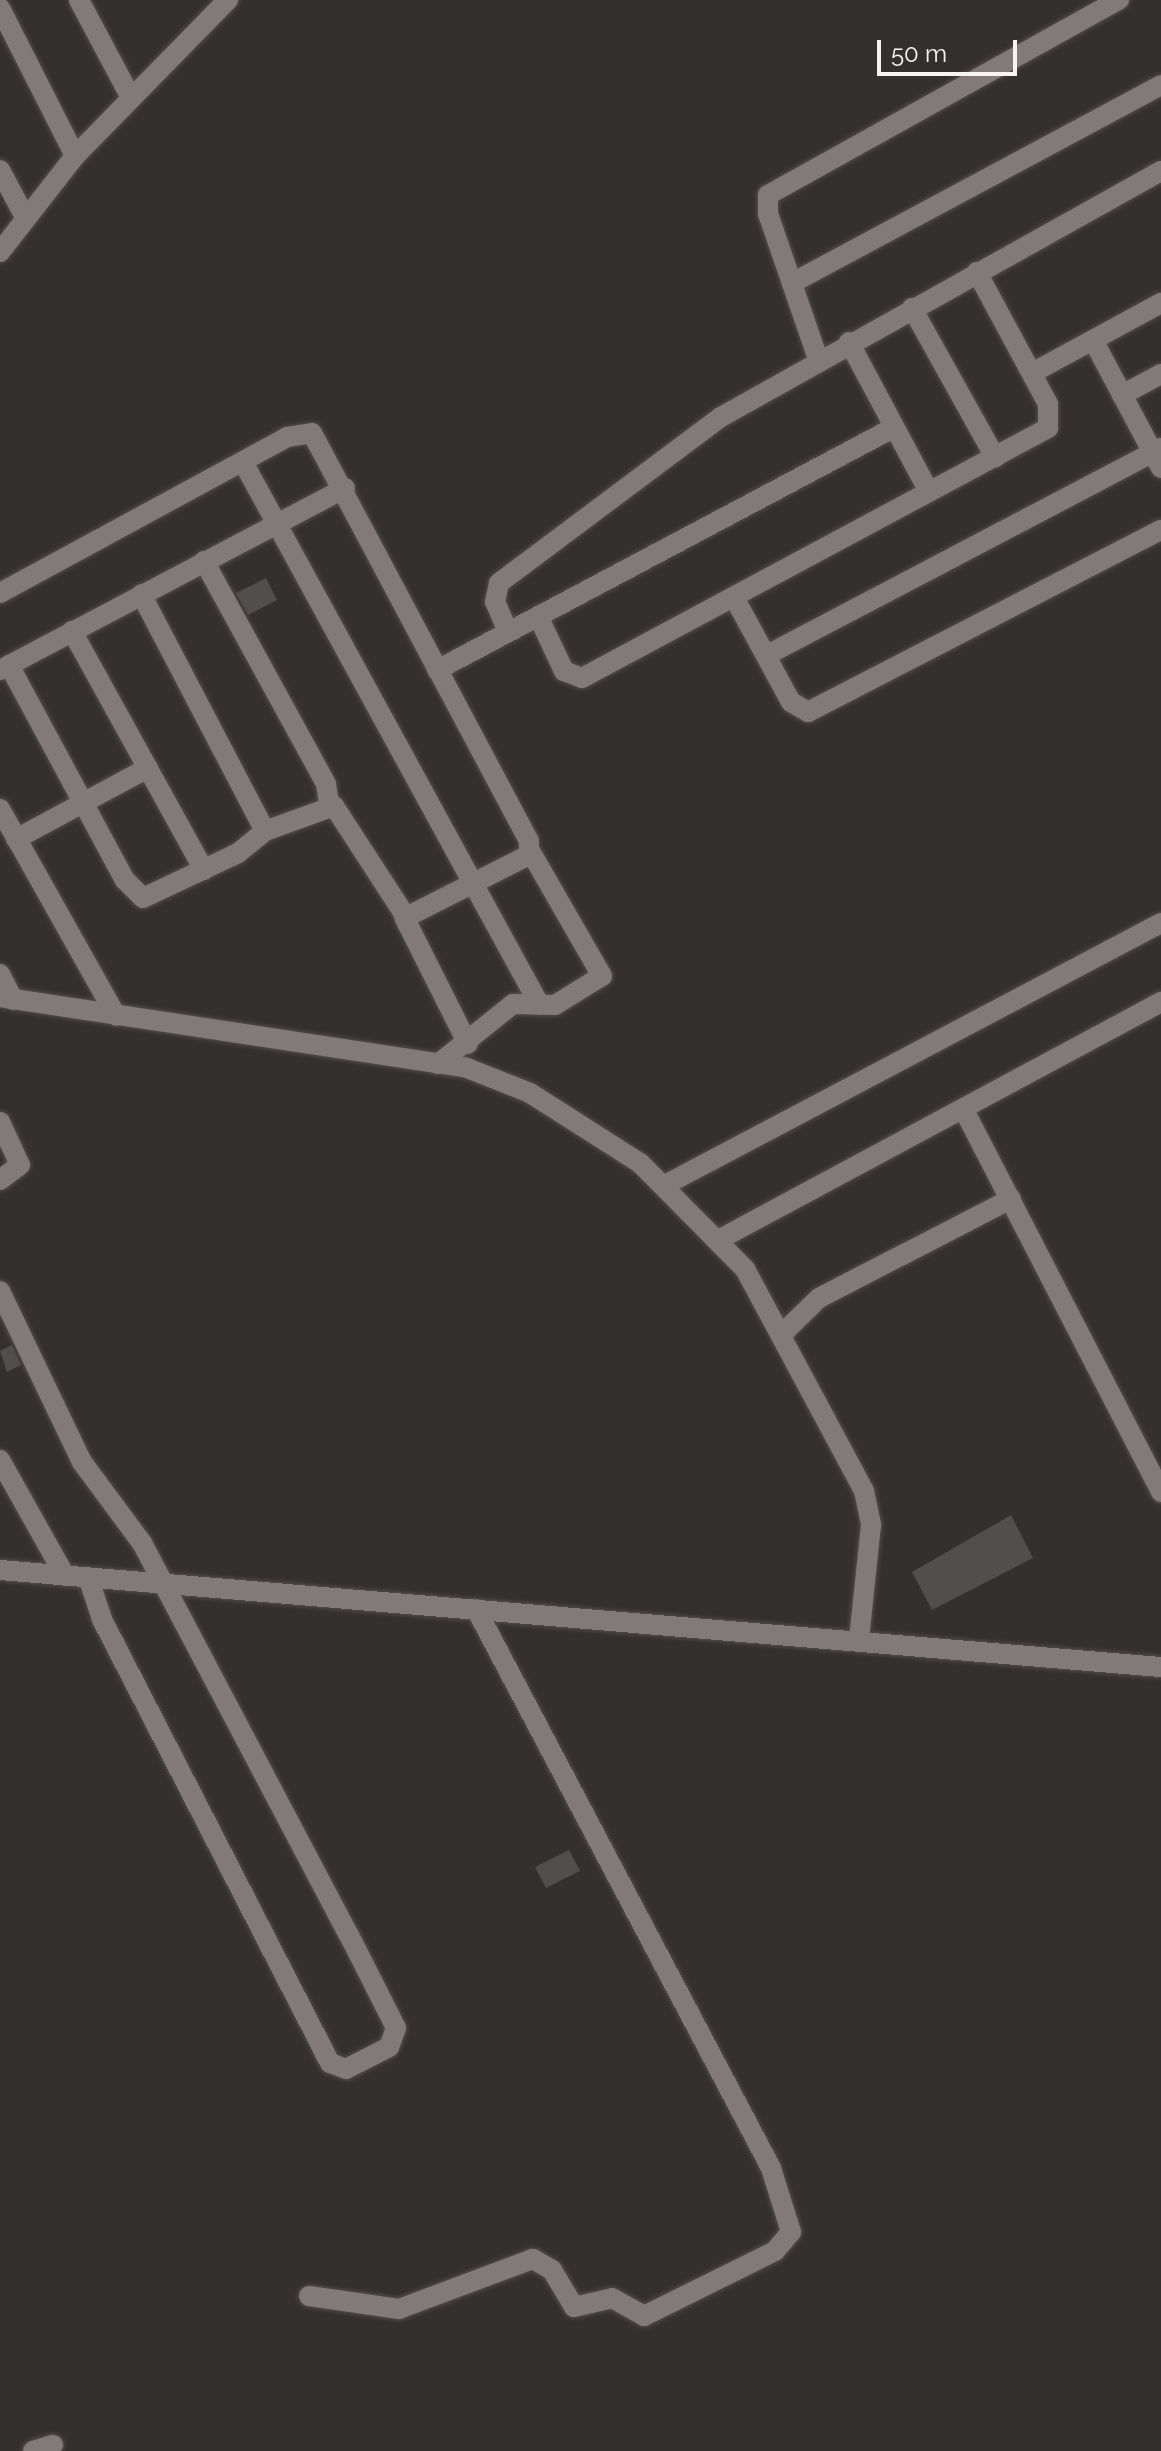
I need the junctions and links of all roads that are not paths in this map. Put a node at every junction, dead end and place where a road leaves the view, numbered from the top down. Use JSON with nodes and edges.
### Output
{"nodes":[{"id":1,"x":79,"y":0,"type":"edge"},
{"id":2,"x":228,"y":0,"type":"edge"},
{"id":3,"x":1119,"y":0,"type":"edge"},
{"id":4,"x":0,"y":8,"type":"edge"},
{"id":5,"x":1161,"y":85,"type":"edge"},
{"id":6,"x":131,"y":98,"type":"junction"},
{"id":7,"x":75,"y":156,"type":"junction"},
{"id":8,"x":0,"y":170,"type":"edge"},
{"id":9,"x":1161,"y":171,"type":"edge"},
{"id":10,"x":26,"y":219,"type":"junction"},
{"id":11,"x":0,"y":252,"type":"edge"},
{"id":12,"x":977,"y":272,"type":"junction"},
{"id":13,"x":792,"y":283,"type":"junction"},
{"id":14,"x":1161,"y":303,"type":"edge"},
{"id":15,"x":912,"y":308,"type":"junction"},
{"id":16,"x":1093,"y":340,"type":"junction"},
{"id":17,"x":849,"y":342,"type":"junction"},
{"id":18,"x":818,"y":359,"type":"junction"},
{"id":19,"x":1032,"y":373,"type":"junction"},
{"id":20,"x":1161,"y":374,"type":"edge"},
{"id":21,"x":1122,"y":395,"type":"junction"},
{"id":22,"x":895,"y":427,"type":"junction"},
{"id":23,"x":1158,"y":456,"type":"edge"},
{"id":24,"x":995,"y":457,"type":"junction"},
{"id":25,"x":243,"y":462,"type":"junction"},
{"id":26,"x":345,"y":488,"type":"junction"},
{"id":27,"x":929,"y":492,"type":"junction"},
{"id":28,"x":276,"y":524,"type":"junction"},
{"id":29,"x":1161,"y":530,"type":"edge"},
{"id":30,"x":204,"y":561,"type":"junction"},
{"id":31,"x":0,"y":593,"type":"edge"},
{"id":32,"x":141,"y":594,"type":"junction"},
{"id":33,"x":735,"y":599,"type":"junction"},
{"id":34,"x":538,"y":616,"type":"junction"},
{"id":35,"x":72,"y":631,"type":"junction"},
{"id":36,"x":508,"y":632,"type":"junction"},
{"id":37,"x":767,"y":655,"type":"junction"},
{"id":38,"x":4,"y":667,"type":"edge"},
{"id":39,"x":437,"y":670,"type":"junction"},
{"id":40,"x":148,"y":768,"type":"junction"},
{"id":41,"x":83,"y":802,"type":"junction"},
{"id":42,"x":329,"y":804,"type":"junction"},
{"id":43,"x":0,"y":809,"type":"edge"},
{"id":44,"x":265,"y":831,"type":"junction"},
{"id":45,"x":16,"y":839,"type":"junction"},
{"id":46,"x":530,"y":851,"type":"junction"},
{"id":47,"x":204,"y":870,"type":"junction"},
{"id":48,"x":471,"y":887,"type":"junction"},
{"id":49,"x":404,"y":917,"type":"junction"},
{"id":50,"x":1161,"y":923,"type":"edge"},
{"id":51,"x":0,"y":974,"type":"edge"},
{"id":52,"x":7,"y":999,"type":"edge"},
{"id":53,"x":1161,"y":1002,"type":"edge"},
{"id":54,"x":539,"y":1004,"type":"junction"},
{"id":55,"x":116,"y":1016,"type":"junction"},
{"id":56,"x":468,"y":1044,"type":"junction"},
{"id":57,"x":438,"y":1064,"type":"junction"},
{"id":58,"x":965,"y":1112,"type":"junction"},
{"id":59,"x":0,"y":1122,"type":"edge"},
{"id":60,"x":0,"y":1180,"type":"edge"},
{"id":61,"x":663,"y":1186,"type":"junction"},
{"id":62,"x":1011,"y":1199,"type":"junction"},
{"id":63,"x":720,"y":1239,"type":"junction"},
{"id":64,"x":0,"y":1291,"type":"edge"},
{"id":65,"x":783,"y":1333,"type":"junction"},
{"id":66,"x":0,"y":1460,"type":"edge"},
{"id":67,"x":1161,"y":1492,"type":"edge"},
{"id":68,"x":0,"y":1570,"type":"edge"},
{"id":69,"x":65,"y":1576,"type":"junction"},
{"id":70,"x":88,"y":1577,"type":"junction"},
{"id":71,"x":160,"y":1582,"type":"junction"},
{"id":72,"x":476,"y":1609,"type":"junction"},
{"id":73,"x":859,"y":1639,"type":"junction"},
{"id":74,"x":1161,"y":1667,"type":"edge"},
{"id":75,"x":309,"y":2296,"type":"dead end"}],
"edges":[{"from":1,"to":6,"type":"street"},
{"from":2,"to":6,"type":"street"},
{"from":3,"to":13,"type":"street"},
{"from":4,"to":7,"type":"street"},
{"from":5,"to":13,"type":"street"},
{"from":6,"to":7,"type":"street"},
{"from":7,"to":10,"type":"street"},
{"from":8,"to":10,"type":"street"},
{"from":9,"to":12,"type":"street"},
{"from":10,"to":11,"type":"street"},
{"from":12,"to":15,"type":"street"},
{"from":12,"to":19,"type":"street"},
{"from":13,"to":18,"type":"street"},
{"from":14,"to":16,"type":"street"},
{"from":15,"to":17,"type":"street"},
{"from":15,"to":24,"type":"street"},
{"from":16,"to":19,"type":"street"},
{"from":16,"to":21,"type":"street"},
{"from":17,"to":18,"type":"street"},
{"from":17,"to":22,"type":"street"},
{"from":18,"to":36,"type":"street"},
{"from":19,"to":24,"type":"street"},
{"from":20,"to":21,"type":"street"},
{"from":21,"to":23,"type":"street"},
{"from":22,"to":27,"type":"street"},
{"from":22,"to":34,"type":"street"},
{"from":23,"to":37,"type":"street"},
{"from":24,"to":27,"type":"street"},
{"from":25,"to":26,"type":"street"},
{"from":25,"to":28,"type":"street"},
{"from":25,"to":31,"type":"street"},
{"from":26,"to":28,"type":"street"},
{"from":26,"to":39,"type":"street"},
{"from":27,"to":33,"type":"street"},
{"from":28,"to":30,"type":"street"},
{"from":28,"to":48,"type":"street"},
{"from":29,"to":37,"type":"street"},
{"from":30,"to":32,"type":"street"},
{"from":30,"to":42,"type":"street"},
{"from":32,"to":35,"type":"street"},
{"from":32,"to":44,"type":"street"},
{"from":33,"to":34,"type":"street"},
{"from":33,"to":37,"type":"street"},
{"from":34,"to":36,"type":"street"},
{"from":35,"to":38,"type":"street"},
{"from":35,"to":40,"type":"street"},
{"from":36,"to":39,"type":"street"},
{"from":38,"to":41,"type":"street"},
{"from":39,"to":46,"type":"street"},
{"from":40,"to":41,"type":"street"},
{"from":40,"to":47,"type":"street"},
{"from":41,"to":45,"type":"street"},
{"from":41,"to":47,"type":"street"},
{"from":42,"to":44,"type":"street"},
{"from":42,"to":49,"type":"street"},
{"from":43,"to":45,"type":"street"},
{"from":44,"to":47,"type":"street"},
{"from":45,"to":55,"type":"street"},
{"from":46,"to":48,"type":"street"},
{"from":46,"to":54,"type":"street"},
{"from":48,"to":49,"type":"street"},
{"from":48,"to":54,"type":"street"},
{"from":49,"to":56,"type":"street"},
{"from":50,"to":61,"type":"street"},
{"from":51,"to":52,"type":"street"},
{"from":52,"to":55,"type":"street"},
{"from":53,"to":58,"type":"street"},
{"from":54,"to":56,"type":"street"},
{"from":55,"to":57,"type":"street"},
{"from":56,"to":57,"type":"street"},
{"from":57,"to":61,"type":"street"},
{"from":58,"to":62,"type":"street"},
{"from":58,"to":63,"type":"street"},
{"from":59,"to":60,"type":"street"},
{"from":61,"to":63,"type":"street"},
{"from":62,"to":65,"type":"street"},
{"from":62,"to":67,"type":"street"},
{"from":63,"to":65,"type":"street"},
{"from":64,"to":71,"type":"street"},
{"from":65,"to":73,"type":"street"},
{"from":66,"to":69,"type":"street"},
{"from":68,"to":69,"type":"street"},
{"from":69,"to":70,"type":"street"},
{"from":70,"to":71,"type":"street"},
{"from":70,"to":71,"type":"street"},
{"from":71,"to":72,"type":"street"},
{"from":72,"to":73,"type":"street"},
{"from":72,"to":75,"type":"street"},
{"from":73,"to":74,"type":"street"}]}
